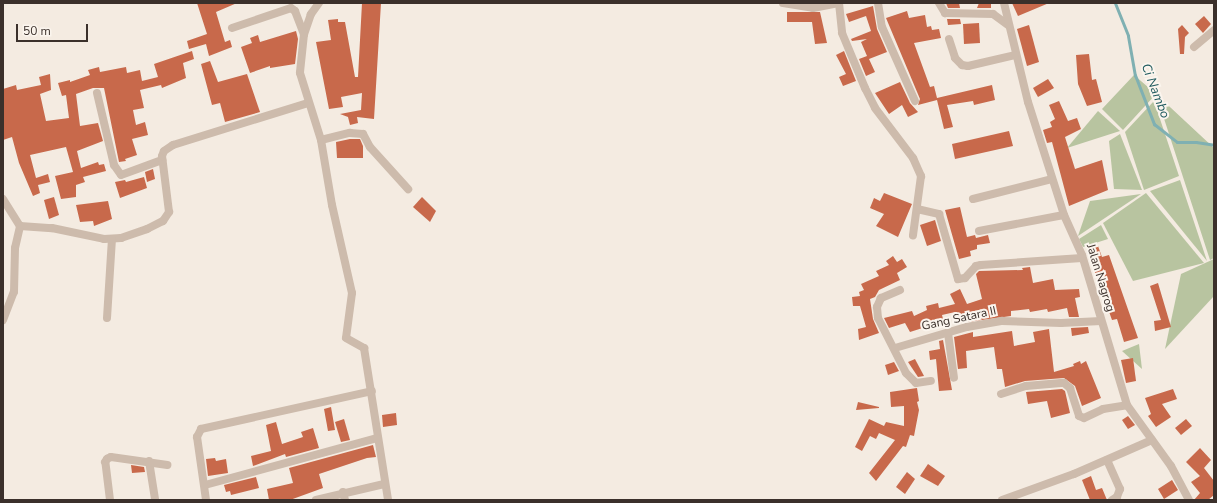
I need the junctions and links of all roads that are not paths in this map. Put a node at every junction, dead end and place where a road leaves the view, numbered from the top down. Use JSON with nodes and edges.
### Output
{"nodes":[{"id":1,"x":319,"y":3,"type":"edge"},
{"id":2,"x":783,"y":3,"type":"edge"},
{"id":3,"x":878,"y":3,"type":"edge"},
{"id":4,"x":939,"y":3,"type":"edge"},
{"id":5,"x":1004,"y":3,"type":"edge"},
{"id":6,"x":1008,"y":25,"type":"junction"},
{"id":7,"x":232,"y":28,"type":"dead end"},
{"id":8,"x":1214,"y":30,"type":"edge"},
{"id":9,"x":304,"y":34,"type":"junction"},
{"id":10,"x":949,"y":39,"type":"dead end"},
{"id":11,"x":1194,"y":47,"type":"dead end"},
{"id":12,"x":1015,"y":55,"type":"junction"},
{"id":13,"x":97,"y":93,"type":"dead end"},
{"id":14,"x":916,"y":101,"type":"dead end"},
{"id":15,"x":308,"y":103,"type":"junction"},
{"id":16,"x":321,"y":140,"type":"junction"},
{"id":17,"x":162,"y":160,"type":"junction"},
{"id":18,"x":1052,"y":179,"type":"junction"},
{"id":19,"x":408,"y":189,"type":"dead end"},
{"id":20,"x":3,"y":199,"type":"edge"},
{"id":21,"x":973,"y":199,"type":"dead end"},
{"id":22,"x":917,"y":209,"type":"junction"},
{"id":23,"x":1064,"y":216,"type":"junction"},
{"id":24,"x":20,"y":226,"type":"junction"},
{"id":25,"x":980,"y":231,"type":"dead end"},
{"id":26,"x":913,"y":235,"type":"dead end"},
{"id":27,"x":112,"y":239,"type":"junction"},
{"id":28,"x":1082,"y":258,"type":"junction"},
{"id":29,"x":900,"y":290,"type":"dead end"},
{"id":30,"x":107,"y":318,"type":"dead end"},
{"id":31,"x":3,"y":320,"type":"edge"},
{"id":32,"x":1101,"y":321,"type":"junction"},
{"id":33,"x":948,"y":333,"type":"junction"},
{"id":34,"x":895,"y":348,"type":"junction"},
{"id":35,"x":954,"y":378,"type":"dead end"},
{"id":36,"x":930,"y":381,"type":"dead end"},
{"id":37,"x":372,"y":391,"type":"junction"},
{"id":38,"x":1000,"y":394,"type":"dead end"},
{"id":39,"x":1127,"y":405,"type":"junction"},
{"id":40,"x":377,"y":438,"type":"junction"},
{"id":41,"x":1152,"y":440,"type":"junction"},
{"id":42,"x":1107,"y":460,"type":"junction"},
{"id":43,"x":149,"y":461,"type":"junction"},
{"id":44,"x":167,"y":465,"type":"dead end"},
{"id":45,"x":384,"y":484,"type":"junction"},
{"id":46,"x":205,"y":485,"type":"junction"},
{"id":47,"x":344,"y":496,"type":"edge"},
{"id":48,"x":110,"y":500,"type":"edge"},
{"id":49,"x":155,"y":500,"type":"edge"},
{"id":50,"x":206,"y":500,"type":"edge"},
{"id":51,"x":316,"y":500,"type":"edge"},
{"id":52,"x":388,"y":500,"type":"edge"},
{"id":53,"x":1002,"y":500,"type":"edge"},
{"id":54,"x":1112,"y":500,"type":"edge"},
{"id":55,"x":1189,"y":500,"type":"edge"}],
"edges":[{"from":1,"to":9,"type":"street"},
{"from":2,"to":22,"type":"street"},
{"from":3,"to":14,"type":"street"},
{"from":4,"to":6,"type":"street"},
{"from":5,"to":6,"type":"street","name":"Jalan Nagrog"},
{"from":6,"to":12,"type":"street","name":"Jalan Nagrog"},
{"from":7,"to":9,"type":"street"},
{"from":8,"to":11,"type":"street"},
{"from":9,"to":15,"type":"street"},
{"from":10,"to":12,"type":"street"},
{"from":12,"to":18,"type":"street","name":"Jalan Nagrog"},
{"from":13,"to":17,"type":"street"},
{"from":15,"to":16,"type":"street"},
{"from":15,"to":17,"type":"street"},
{"from":16,"to":19,"type":"street"},
{"from":16,"to":37,"type":"street"},
{"from":17,"to":27,"type":"street"},
{"from":18,"to":21,"type":"street"},
{"from":18,"to":23,"type":"street","name":"Jalan Nagrog"},
{"from":20,"to":24,"type":"street"},
{"from":22,"to":26,"type":"street"},
{"from":22,"to":28,"type":"street"},
{"from":23,"to":25,"type":"street"},
{"from":23,"to":28,"type":"street","name":"Jalan Nagrog"},
{"from":24,"to":27,"type":"street"},
{"from":24,"to":31,"type":"street"},
{"from":27,"to":30,"type":"street"},
{"from":28,"to":32,"type":"street","name":"Jalan Nagrog"},
{"from":29,"to":34,"type":"street"},
{"from":32,"to":33,"type":"street","name":"Gang Satara II"},
{"from":32,"to":39,"type":"street","name":"Jalan Nagrog"},
{"from":33,"to":34,"type":"street","name":"Gang Satara II"},
{"from":33,"to":35,"type":"street"},
{"from":34,"to":36,"type":"street"},
{"from":37,"to":40,"type":"street"},
{"from":37,"to":46,"type":"street"},
{"from":38,"to":39,"type":"street"},
{"from":39,"to":41,"type":"street","name":"Jalan Nagrog"},
{"from":40,"to":45,"type":"street"},
{"from":40,"to":46,"type":"street"},
{"from":41,"to":42,"type":"street"},
{"from":41,"to":55,"type":"street","name":"Jalan Nagrog"},
{"from":42,"to":53,"type":"street"},
{"from":42,"to":54,"type":"street"},
{"from":43,"to":44,"type":"street"},
{"from":43,"to":48,"type":"street"},
{"from":43,"to":49,"type":"street"},
{"from":45,"to":47,"type":"street"},
{"from":45,"to":52,"type":"street"},
{"from":46,"to":50,"type":"street"},
{"from":47,"to":51,"type":"street"}]}
